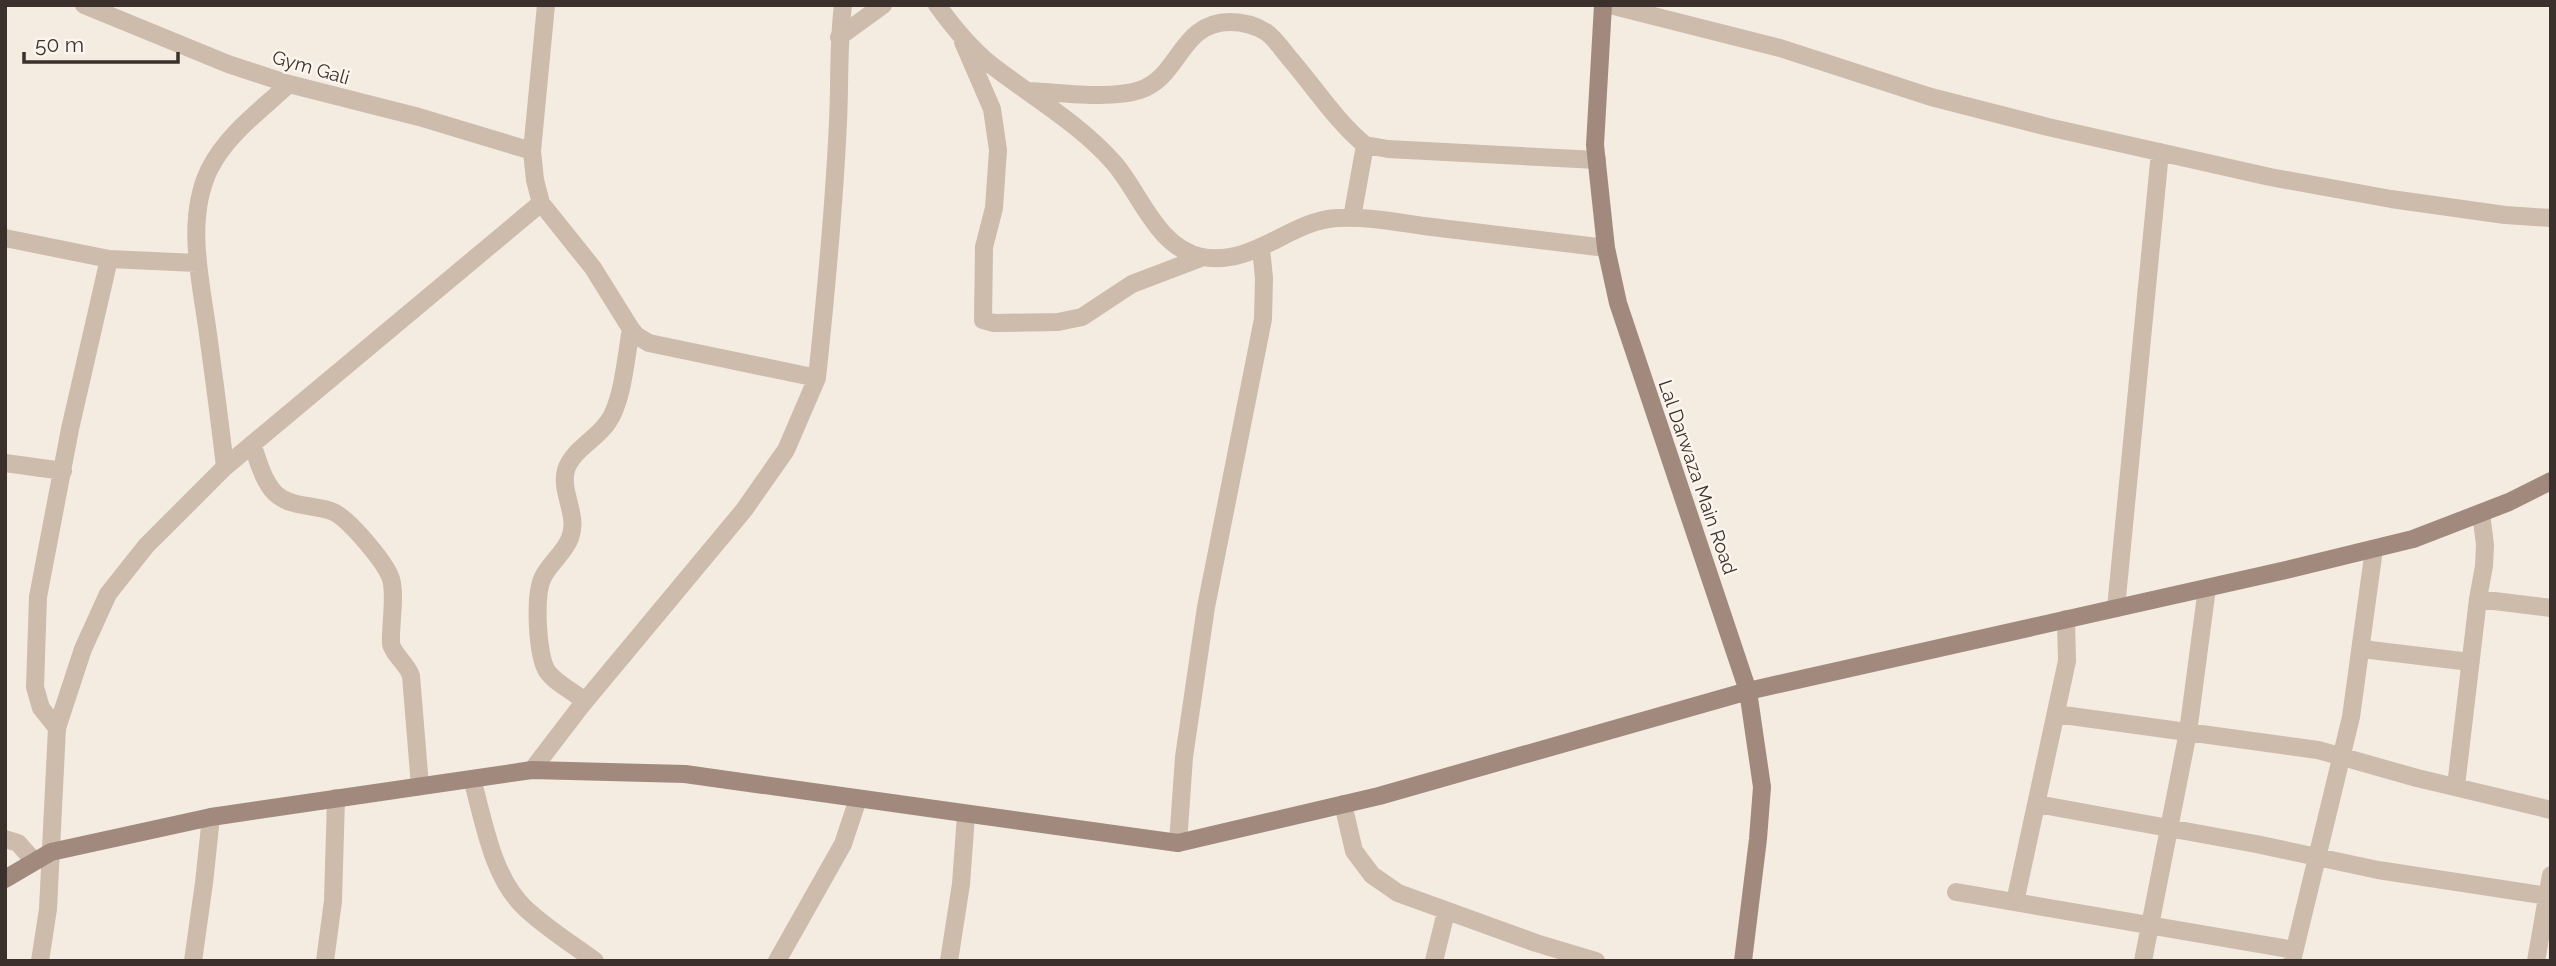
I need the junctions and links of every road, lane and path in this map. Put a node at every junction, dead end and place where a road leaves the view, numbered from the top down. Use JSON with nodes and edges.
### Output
{"nodes":[{"id":1,"x":84,"y":5,"type":"edge"},
{"id":2,"x":546,"y":5,"type":"edge"},
{"id":3,"x":843,"y":5,"type":"edge"},
{"id":4,"x":883,"y":5,"type":"edge"},
{"id":5,"x":937,"y":5,"type":"edge"},
{"id":6,"x":1603,"y":5,"type":"edge"},
{"id":7,"x":1610,"y":5,"type":"edge"},
{"id":8,"x":960,"y":36,"type":"junction"},
{"id":9,"x":839,"y":37,"type":"junction"},
{"id":10,"x":289,"y":84,"type":"junction"},
{"id":11,"x":1027,"y":91,"type":"junction"},
{"id":12,"x":1365,"y":145,"type":"junction"},
{"id":13,"x":532,"y":150,"type":"junction"},
{"id":14,"x":2160,"y":152,"type":"junction"},
{"id":15,"x":1597,"y":160,"type":"junction"},
{"id":16,"x":541,"y":203,"type":"junction"},
{"id":17,"x":1352,"y":218,"type":"junction"},
{"id":18,"x":2551,"y":218,"type":"edge"},
{"id":19,"x":5,"y":239,"type":"edge"},
{"id":20,"x":1606,"y":248,"type":"junction"},
{"id":21,"x":1261,"y":249,"type":"junction"},
{"id":22,"x":1203,"y":257,"type":"junction"},
{"id":23,"x":109,"y":259,"type":"junction"},
{"id":24,"x":197,"y":262,"type":"junction"},
{"id":25,"x":631,"y":329,"type":"junction"},
{"id":26,"x":817,"y":378,"type":"junction"},
{"id":27,"x":252,"y":444,"type":"junction"},
{"id":28,"x":5,"y":463,"type":"edge"},
{"id":29,"x":225,"y":467,"type":"junction"},
{"id":30,"x":63,"y":471,"type":"junction"},
{"id":31,"x":2551,"y":481,"type":"edge"},
{"id":32,"x":2481,"y":513,"type":"junction"},
{"id":33,"x":2374,"y":549,"type":"junction"},
{"id":34,"x":2207,"y":588,"type":"junction"},
{"id":35,"x":2478,"y":599,"type":"junction"},
{"id":36,"x":2116,"y":608,"type":"junction"},
{"id":37,"x":2551,"y":608,"type":"edge"},
{"id":38,"x":2066,"y":619,"type":"junction"},
{"id":39,"x":2362,"y":649,"type":"junction"},
{"id":40,"x":2470,"y":662,"type":"junction"},
{"id":41,"x":1748,"y":691,"type":"junction"},
{"id":42,"x":585,"y":701,"type":"junction"},
{"id":43,"x":2056,"y":714,"type":"junction"},
{"id":44,"x":57,"y":728,"type":"junction"},
{"id":45,"x":2189,"y":732,"type":"junction"},
{"id":46,"x":2342,"y":757,"type":"junction"},
{"id":47,"x":532,"y":770,"type":"junction"},
{"id":48,"x":472,"y":779,"type":"junction"},
{"id":49,"x":419,"y":786,"type":"junction"},
{"id":50,"x":2456,"y":786,"type":"junction"},
{"id":51,"x":336,"y":799,"type":"junction"},
{"id":52,"x":858,"y":799,"type":"junction"},
{"id":53,"x":1343,"y":804,"type":"junction"},
{"id":54,"x":2037,"y":804,"type":"junction"},
{"id":55,"x":2551,"y":810,"type":"edge"},
{"id":56,"x":965,"y":815,"type":"junction"},
{"id":57,"x":211,"y":817,"type":"junction"},
{"id":58,"x":2169,"y":827,"type":"junction"},
{"id":59,"x":5,"y":839,"type":"edge"},
{"id":60,"x":1178,"y":843,"type":"junction"},
{"id":61,"x":51,"y":852,"type":"junction"},
{"id":62,"x":2317,"y":858,"type":"junction"},
{"id":63,"x":34,"y":861,"type":"junction"},
{"id":64,"x":2551,"y":875,"type":"edge"},
{"id":65,"x":5,"y":879,"type":"edge"},
{"id":66,"x":1956,"y":892,"type":"dead end"},
{"id":67,"x":2547,"y":896,"type":"junction"},
{"id":68,"x":2015,"y":902,"type":"junction"},
{"id":69,"x":1447,"y":912,"type":"junction"},
{"id":70,"x":2150,"y":925,"type":"junction"},
{"id":71,"x":2293,"y":955,"type":"edge"},
{"id":72,"x":40,"y":961,"type":"edge"},
{"id":73,"x":192,"y":961,"type":"edge"},
{"id":74,"x":325,"y":961,"type":"edge"},
{"id":75,"x":595,"y":961,"type":"edge"},
{"id":76,"x":778,"y":961,"type":"edge"},
{"id":77,"x":949,"y":961,"type":"edge"},
{"id":78,"x":1434,"y":961,"type":"edge"},
{"id":79,"x":1596,"y":961,"type":"edge"},
{"id":80,"x":1742,"y":961,"type":"edge"},
{"id":81,"x":2143,"y":961,"type":"edge"},
{"id":82,"x":2536,"y":961,"type":"edge"}],
"edges":[{"from":1,"to":10,"type":"street","name":"Gym Gali"},
{"from":2,"to":13,"type":"street"},
{"from":3,"to":9,"type":"street"},
{"from":4,"to":9,"type":"street"},
{"from":5,"to":8,"type":"street"},
{"from":6,"to":15,"type":"street","name":"Lal Darwaza Main Road"},
{"from":7,"to":14,"type":"street"},
{"from":8,"to":11,"type":"street"},
{"from":8,"to":22,"type":"street"},
{"from":9,"to":26,"type":"street"},
{"from":10,"to":13,"type":"street","name":"Gym Gali"},
{"from":10,"to":24,"type":"street"},
{"from":11,"to":12,"type":"street"},
{"from":11,"to":22,"type":"street"},
{"from":12,"to":15,"type":"street"},
{"from":12,"to":17,"type":"street"},
{"from":13,"to":16,"type":"street"},
{"from":14,"to":18,"type":"street"},
{"from":14,"to":36,"type":"street"},
{"from":15,"to":20,"type":"street","name":"Lal Darwaza Main Road"},
{"from":16,"to":25,"type":"street"},
{"from":16,"to":27,"type":"street"},
{"from":17,"to":20,"type":"street"},
{"from":17,"to":21,"type":"street"},
{"from":19,"to":23,"type":"street"},
{"from":20,"to":41,"type":"street","name":"Lal Darwaza Main Road"},
{"from":21,"to":22,"type":"street"},
{"from":21,"to":60,"type":"street"},
{"from":23,"to":24,"type":"street"},
{"from":23,"to":30,"type":"street"},
{"from":24,"to":29,"type":"street"},
{"from":25,"to":26,"type":"street"},
{"from":25,"to":42,"type":"street"},
{"from":26,"to":42,"type":"street"},
{"from":27,"to":29,"type":"street"},
{"from":27,"to":49,"type":"street"},
{"from":28,"to":30,"type":"street"},
{"from":29,"to":44,"type":"street"},
{"from":30,"to":44,"type":"street"},
{"from":31,"to":32,"type":"street"},
{"from":32,"to":33,"type":"street"},
{"from":32,"to":35,"type":"street"},
{"from":33,"to":34,"type":"street"},
{"from":33,"to":39,"type":"street"},
{"from":34,"to":36,"type":"street"},
{"from":34,"to":45,"type":"street"},
{"from":35,"to":37,"type":"street"},
{"from":35,"to":40,"type":"street"},
{"from":36,"to":38,"type":"street"},
{"from":38,"to":41,"type":"street"},
{"from":38,"to":43,"type":"street"},
{"from":39,"to":40,"type":"street"},
{"from":39,"to":46,"type":"street"},
{"from":40,"to":50,"type":"street"},
{"from":41,"to":53,"type":"street"},
{"from":41,"to":80,"type":"street","name":"Lal Darwaza Main Road"},
{"from":42,"to":47,"type":"street"},
{"from":43,"to":45,"type":"street"},
{"from":43,"to":54,"type":"street"},
{"from":44,"to":61,"type":"street"},
{"from":45,"to":46,"type":"street"},
{"from":45,"to":58,"type":"street"},
{"from":46,"to":50,"type":"street"},
{"from":46,"to":62,"type":"street"},
{"from":47,"to":48,"type":"street"},
{"from":47,"to":52,"type":"street"},
{"from":48,"to":49,"type":"street"},
{"from":48,"to":75,"type":"street"},
{"from":49,"to":51,"type":"street"},
{"from":50,"to":55,"type":"street"},
{"from":51,"to":57,"type":"street"},
{"from":51,"to":74,"type":"street"},
{"from":52,"to":56,"type":"street"},
{"from":52,"to":76,"type":"street"},
{"from":53,"to":60,"type":"street"},
{"from":53,"to":69,"type":"street"},
{"from":54,"to":58,"type":"street"},
{"from":54,"to":68,"type":"street"},
{"from":56,"to":60,"type":"street"},
{"from":56,"to":77,"type":"street"},
{"from":57,"to":61,"type":"street"},
{"from":57,"to":73,"type":"street"},
{"from":58,"to":62,"type":"street"},
{"from":58,"to":70,"type":"street"},
{"from":59,"to":63,"type":"street"},
{"from":61,"to":63,"type":"street"},
{"from":61,"to":72,"type":"street"},
{"from":62,"to":67,"type":"street"},
{"from":62,"to":71,"type":"street"},
{"from":63,"to":65,"type":"street"},
{"from":64,"to":67,"type":"street"},
{"from":66,"to":68,"type":"street"},
{"from":67,"to":82,"type":"street"},
{"from":68,"to":70,"type":"street"},
{"from":69,"to":78,"type":"street"},
{"from":69,"to":79,"type":"street"},
{"from":70,"to":71,"type":"street"},
{"from":70,"to":81,"type":"street"}]}
